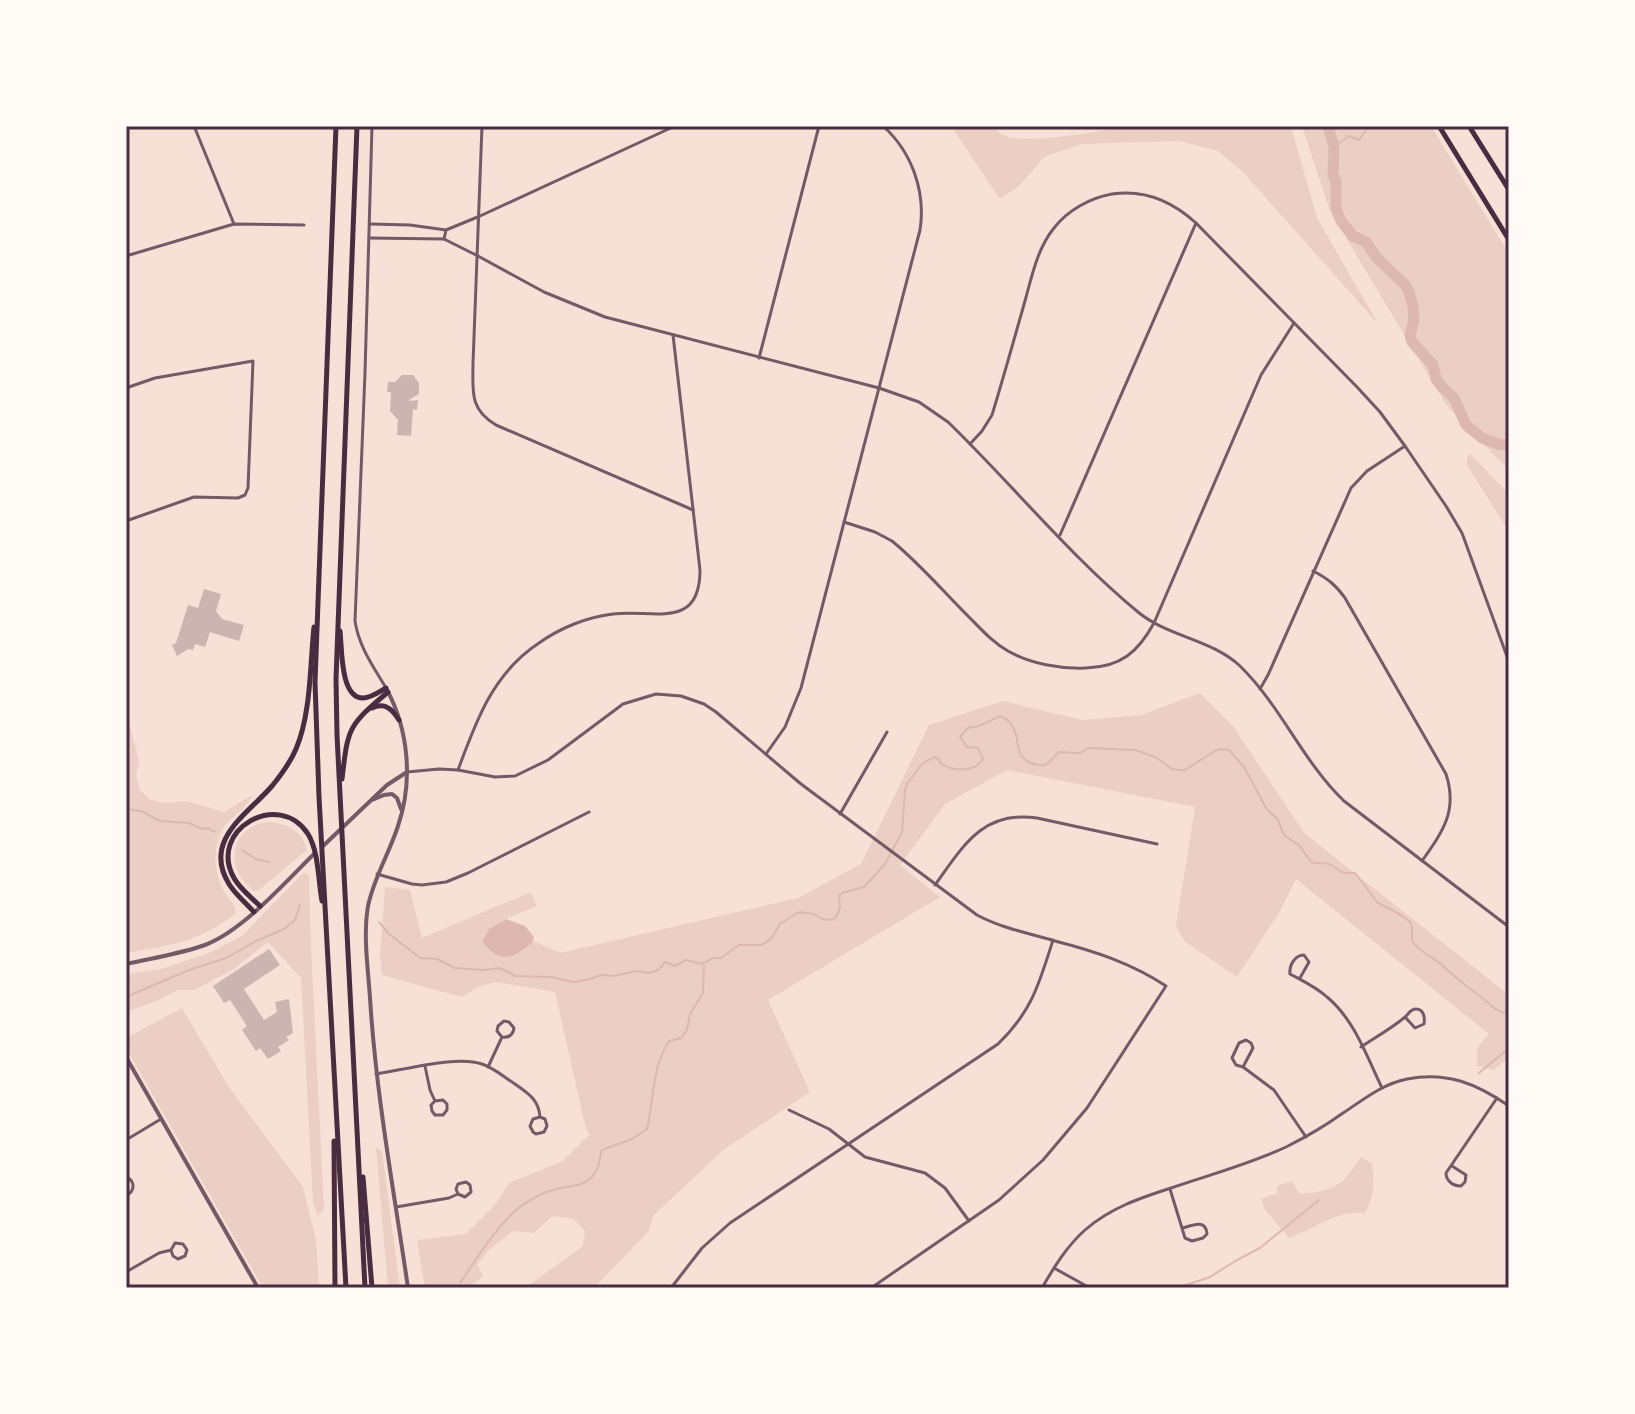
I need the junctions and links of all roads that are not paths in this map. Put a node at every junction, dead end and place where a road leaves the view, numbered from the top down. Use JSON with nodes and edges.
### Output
{"nodes":[{"id":1,"x":194,"y":126,"type":"edge"},
{"id":2,"x":336,"y":126,"type":"edge"},
{"id":3,"x":357,"y":126,"type":"edge"},
{"id":4,"x":372,"y":126,"type":"edge"},
{"id":5,"x":482,"y":126,"type":"edge"},
{"id":6,"x":675,"y":126,"type":"edge"},
{"id":7,"x":819,"y":126,"type":"edge"},
{"id":8,"x":883,"y":126,"type":"edge"},
{"id":9,"x":1439,"y":126,"type":"edge"},
{"id":10,"x":1469,"y":126,"type":"edge"},
{"id":11,"x":1509,"y":190,"type":"edge"},
{"id":12,"x":480,"y":216,"type":"junction"},
{"id":13,"x":1196,"y":223,"type":"junction"},
{"id":14,"x":234,"y":224,"type":"junction"},
{"id":15,"x":369,"y":224,"type":"junction"},
{"id":16,"x":304,"y":225,"type":"dead end"},
{"id":17,"x":446,"y":230,"type":"junction"},
{"id":18,"x":369,"y":238,"type":"junction"},
{"id":19,"x":444,"y":239,"type":"junction"},
{"id":20,"x":1509,"y":240,"type":"edge"},
{"id":21,"x":126,"y":256,"type":"edge"},
{"id":22,"x":478,"y":256,"type":"junction"},
{"id":23,"x":1294,"y":323,"type":"junction"},
{"id":24,"x":673,"y":335,"type":"junction"},
{"id":25,"x":759,"y":358,"type":"junction"},
{"id":26,"x":126,"y":388,"type":"edge"},
{"id":27,"x":879,"y":388,"type":"junction"},
{"id":28,"x":970,"y":444,"type":"junction"},
{"id":29,"x":1405,"y":446,"type":"junction"},
{"id":30,"x":693,"y":510,"type":"junction"},
{"id":31,"x":126,"y":521,"type":"edge"},
{"id":32,"x":844,"y":522,"type":"junction"},
{"id":33,"x":1059,"y":536,"type":"junction"},
{"id":34,"x":1313,"y":571,"type":"junction"},
{"id":35,"x":319,"y":578,"type":"junction"},
{"id":36,"x":338,"y":610,"type":"junction"},
{"id":37,"x":1154,"y":623,"type":"junction"},
{"id":38,"x":1509,"y":662,"type":"edge"},
{"id":39,"x":1260,"y":689,"type":"junction"},
{"id":40,"x":387,"y":690,"type":"junction"},
{"id":41,"x":364,"y":712,"type":"junction"},
{"id":42,"x":399,"y":720,"type":"junction"},
{"id":43,"x":887,"y":732,"type":"dead end"},
{"id":44,"x":766,"y":754,"type":"junction"},
{"id":45,"x":458,"y":770,"type":"junction"},
{"id":46,"x":407,"y":772,"type":"junction"},
{"id":47,"x":340,"y":796,"type":"junction"},
{"id":48,"x":370,"y":801,"type":"junction"},
{"id":49,"x":402,"y":811,"type":"junction"},
{"id":50,"x":589,"y":812,"type":"dead end"},
{"id":51,"x":840,"y":814,"type":"junction"},
{"id":52,"x":1157,"y":844,"type":"dead end"},
{"id":53,"x":1422,"y":861,"type":"junction"},
{"id":54,"x":377,"y":874,"type":"junction"},
{"id":55,"x":935,"y":885,"type":"junction"},
{"id":56,"x":260,"y":906,"type":"junction"},
{"id":57,"x":254,"y":912,"type":"junction"},
{"id":58,"x":1509,"y":927,"type":"edge"},
{"id":59,"x":326,"y":934,"type":"junction"},
{"id":60,"x":1053,"y":940,"type":"junction"},
{"id":61,"x":126,"y":964,"type":"edge"},
{"id":62,"x":1300,"y":978,"type":"junction"},
{"id":63,"x":1405,"y":1017,"type":"junction"},
{"id":64,"x":502,"y":1037,"type":"junction"},
{"id":65,"x":1361,"y":1047,"type":"junction"},
{"id":66,"x":126,"y":1057,"type":"edge"},
{"id":67,"x":334,"y":1064,"type":"junction"},
{"id":68,"x":425,"y":1066,"type":"junction"},
{"id":69,"x":488,"y":1067,"type":"junction"},
{"id":70,"x":1243,"y":1067,"type":"junction"},
{"id":71,"x":376,"y":1074,"type":"junction"},
{"id":72,"x":1382,"y":1088,"type":"junction"},
{"id":73,"x":1497,"y":1098,"type":"junction"},
{"id":74,"x":435,"y":1101,"type":"junction"},
{"id":75,"x":1509,"y":1106,"type":"edge"},
{"id":76,"x":789,"y":1110,"type":"dead end"},
{"id":77,"x":540,"y":1117,"type":"junction"},
{"id":78,"x":161,"y":1119,"type":"junction"},
{"id":79,"x":358,"y":1128,"type":"junction"},
{"id":80,"x":1306,"y":1137,"type":"junction"},
{"id":81,"x":126,"y":1140,"type":"edge"},
{"id":82,"x":850,"y":1145,"type":"junction"},
{"id":83,"x":1452,"y":1166,"type":"junction"},
{"id":84,"x":126,"y":1177,"type":"edge"},
{"id":85,"x":1169,"y":1188,"type":"junction"},
{"id":86,"x":458,"y":1194,"type":"dead end"},
{"id":87,"x":126,"y":1196,"type":"edge"},
{"id":88,"x":396,"y":1207,"type":"junction"},
{"id":89,"x":969,"y":1221,"type":"junction"},
{"id":90,"x":1183,"y":1228,"type":"junction"},
{"id":91,"x":171,"y":1250,"type":"junction"},
{"id":92,"x":1054,"y":1268,"type":"junction"},
{"id":93,"x":126,"y":1272,"type":"edge"},
{"id":94,"x":258,"y":1288,"type":"edge"},
{"id":95,"x":335,"y":1288,"type":"edge"},
{"id":96,"x":346,"y":1288,"type":"edge"},
{"id":97,"x":365,"y":1288,"type":"edge"},
{"id":98,"x":372,"y":1288,"type":"edge"},
{"id":99,"x":408,"y":1288,"type":"edge"},
{"id":100,"x":671,"y":1288,"type":"edge"},
{"id":101,"x":871,"y":1288,"type":"edge"},
{"id":102,"x":1042,"y":1288,"type":"edge"},
{"id":103,"x":1088,"y":1288,"type":"edge"}],
"edges":[{"from":1,"to":14,"type":"street"},
{"from":2,"to":35,"type":"main road"},
{"from":3,"to":36,"type":"main road"},
{"from":4,"to":15,"type":"street"},
{"from":5,"to":12,"type":"street"},
{"from":6,"to":12,"type":"street"},
{"from":7,"to":25,"type":"street"},
{"from":8,"to":27,"type":"street"},
{"from":9,"to":20,"type":"main road"},
{"from":10,"to":11,"type":"main road"},
{"from":12,"to":17,"type":"street"},
{"from":12,"to":22,"type":"street"},
{"from":13,"to":23,"type":"street"},
{"from":13,"to":28,"type":"street"},
{"from":13,"to":33,"type":"street"},
{"from":14,"to":16,"type":"street"},
{"from":14,"to":21,"type":"street"},
{"from":15,"to":17,"type":"street"},
{"from":15,"to":18,"type":"street"},
{"from":17,"to":19,"type":"street"},
{"from":18,"to":19,"type":"street"},
{"from":18,"to":40,"type":"street"},
{"from":19,"to":22,"type":"street"},
{"from":22,"to":24,"type":"street"},
{"from":22,"to":30,"type":"street"},
{"from":23,"to":29,"type":"street"},
{"from":23,"to":37,"type":"street"},
{"from":24,"to":25,"type":"street"},
{"from":24,"to":30,"type":"street"},
{"from":25,"to":27,"type":"street"},
{"from":26,"to":31,"type":"street"},
{"from":27,"to":28,"type":"street"},
{"from":27,"to":32,"type":"street"},
{"from":28,"to":33,"type":"street"},
{"from":29,"to":34,"type":"street"},
{"from":29,"to":38,"type":"street"},
{"from":30,"to":45,"type":"street"},
{"from":32,"to":37,"type":"street"},
{"from":32,"to":44,"type":"street"},
{"from":33,"to":37,"type":"street"},
{"from":34,"to":39,"type":"street"},
{"from":34,"to":53,"type":"street"},
{"from":35,"to":57,"type":"main road"},
{"from":35,"to":59,"type":"main road"},
{"from":36,"to":40,"type":"main road"},
{"from":36,"to":47,"type":"main road"},
{"from":37,"to":39,"type":"street"},
{"from":39,"to":53,"type":"street"},
{"from":40,"to":41,"type":"main road"},
{"from":40,"to":42,"type":"street"},
{"from":41,"to":42,"type":"main road"},
{"from":41,"to":47,"type":"main road"},
{"from":42,"to":46,"type":"street"},
{"from":43,"to":51,"type":"street"},
{"from":44,"to":45,"type":"street"},
{"from":44,"to":51,"type":"street"},
{"from":45,"to":46,"type":"street"},
{"from":46,"to":48,"type":"street"},
{"from":46,"to":49,"type":"street"},
{"from":47,"to":79,"type":"main road"},
{"from":48,"to":49,"type":"street"},
{"from":48,"to":56,"type":"street"},
{"from":49,"to":54,"type":"street"},
{"from":50,"to":54,"type":"street"},
{"from":51,"to":55,"type":"street"},
{"from":52,"to":55,"type":"street"},
{"from":53,"to":58,"type":"street"},
{"from":54,"to":71,"type":"street"},
{"from":55,"to":60,"type":"street"},
{"from":56,"to":57,"type":"street"},
{"from":56,"to":59,"type":"main road"},
{"from":57,"to":61,"type":"street"},
{"from":59,"to":67,"type":"main road"},
{"from":60,"to":82,"type":"street"},
{"from":60,"to":89,"type":"street"},
{"from":62,"to":62,"type":"street"},
{"from":62,"to":65,"type":"street"},
{"from":63,"to":63,"type":"street"},
{"from":63,"to":65,"type":"street"},
{"from":64,"to":64,"type":"street"},
{"from":64,"to":69,"type":"street"},
{"from":65,"to":72,"type":"street"},
{"from":66,"to":78,"type":"street"},
{"from":67,"to":95,"type":"main road"},
{"from":67,"to":96,"type":"main road"},
{"from":68,"to":69,"type":"street"},
{"from":68,"to":71,"type":"street"},
{"from":68,"to":74,"type":"street"},
{"from":69,"to":77,"type":"street"},
{"from":70,"to":70,"type":"street"},
{"from":70,"to":80,"type":"street"},
{"from":71,"to":88,"type":"street"},
{"from":72,"to":73,"type":"street"},
{"from":72,"to":80,"type":"street"},
{"from":73,"to":75,"type":"street"},
{"from":73,"to":83,"type":"street"},
{"from":74,"to":74,"type":"street"},
{"from":76,"to":82,"type":"street"},
{"from":77,"to":77,"type":"street"},
{"from":78,"to":81,"type":"street"},
{"from":78,"to":94,"type":"street"},
{"from":79,"to":97,"type":"main road"},
{"from":79,"to":98,"type":"main road"},
{"from":80,"to":85,"type":"street"},
{"from":82,"to":89,"type":"street"},
{"from":82,"to":100,"type":"street"},
{"from":83,"to":83,"type":"street"},
{"from":84,"to":87,"type":"street"},
{"from":85,"to":90,"type":"street"},
{"from":85,"to":92,"type":"street"},
{"from":86,"to":88,"type":"street"},
{"from":88,"to":99,"type":"street"},
{"from":89,"to":101,"type":"street"},
{"from":90,"to":90,"type":"street"},
{"from":91,"to":91,"type":"street"},
{"from":91,"to":93,"type":"street"},
{"from":92,"to":102,"type":"street"},
{"from":92,"to":103,"type":"street"}]}
